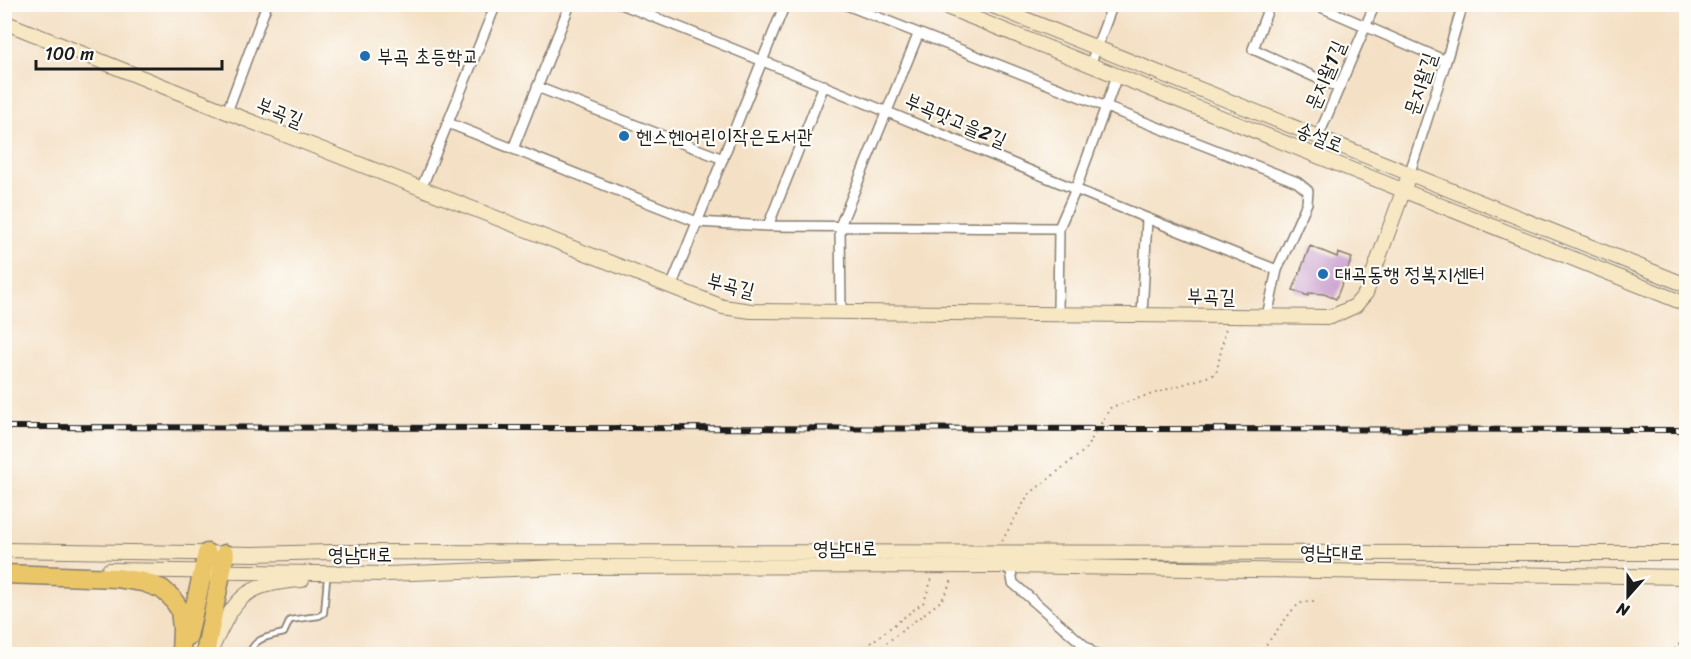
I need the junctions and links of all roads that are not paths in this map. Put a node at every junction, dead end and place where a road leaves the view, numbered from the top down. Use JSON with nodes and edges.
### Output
{"nodes":[{"id":1,"x":267,"y":4,"type":"edge"},
{"id":2,"x":496,"y":4,"type":"edge"},
{"id":3,"x":570,"y":4,"type":"edge"},
{"id":4,"x":621,"y":4,"type":"edge"},
{"id":5,"x":785,"y":4,"type":"edge"},
{"id":6,"x":844,"y":4,"type":"edge"},
{"id":7,"x":939,"y":4,"type":"edge"},
{"id":8,"x":988,"y":4,"type":"edge"},
{"id":9,"x":1113,"y":4,"type":"edge"},
{"id":10,"x":1270,"y":4,"type":"edge"},
{"id":11,"x":1314,"y":4,"type":"edge"},
{"id":12,"x":1375,"y":4,"type":"edge"},
{"id":13,"x":1463,"y":4,"type":"edge"},
{"id":14,"x":4,"y":22,"type":"edge"},
{"id":15,"x":1366,"y":27,"type":"junction"},
{"id":16,"x":918,"y":35,"type":"junction"},
{"id":17,"x":1097,"y":48,"type":"junction"},
{"id":18,"x":763,"y":60,"type":"junction"},
{"id":19,"x":1446,"y":61,"type":"junction"},
{"id":20,"x":1090,"y":66,"type":"junction"},
{"id":21,"x":1117,"y":76,"type":"junction"},
{"id":22,"x":824,"y":86,"type":"junction"},
{"id":23,"x":537,"y":87,"type":"junction"},
{"id":24,"x":1339,"y":88,"type":"junction"},
{"id":25,"x":1104,"y":108,"type":"junction"},
{"id":26,"x":888,"y":111,"type":"junction"},
{"id":27,"x":227,"y":112,"type":"junction"},
{"id":28,"x":448,"y":123,"type":"junction"},
{"id":29,"x":1318,"y":137,"type":"junction"},
{"id":30,"x":513,"y":148,"type":"junction"},
{"id":31,"x":723,"y":159,"type":"junction"},
{"id":32,"x":1409,"y":175,"type":"junction"},
{"id":33,"x":422,"y":189,"type":"junction"},
{"id":34,"x":1075,"y":191,"type":"junction"},
{"id":35,"x":1403,"y":191,"type":"junction"},
{"id":36,"x":1147,"y":219,"type":"junction"},
{"id":37,"x":697,"y":222,"type":"junction"},
{"id":38,"x":768,"y":226,"type":"junction"},
{"id":39,"x":840,"y":226,"type":"junction"},
{"id":40,"x":1059,"y":228,"type":"junction"},
{"id":41,"x":1277,"y":270,"type":"junction"},
{"id":42,"x":1686,"y":285,"type":"edge"},
{"id":43,"x":671,"y":286,"type":"junction"},
{"id":44,"x":1686,"y":304,"type":"edge"},
{"id":45,"x":841,"y":312,"type":"junction"},
{"id":46,"x":1058,"y":314,"type":"junction"},
{"id":47,"x":1142,"y":315,"type":"junction"},
{"id":48,"x":1267,"y":316,"type":"junction"},
{"id":49,"x":4,"y":550,"type":"edge"},
{"id":50,"x":1686,"y":553,"type":"edge"},
{"id":51,"x":214,"y":562,"type":"junction"},
{"id":52,"x":1010,"y":566,"type":"junction"},
{"id":53,"x":4,"y":572,"type":"edge"},
{"id":54,"x":387,"y":574,"type":"junction"},
{"id":55,"x":1686,"y":577,"type":"edge"},
{"id":56,"x":327,"y":578,"type":"junction"},
{"id":57,"x":182,"y":654,"type":"edge"},
{"id":58,"x":207,"y":654,"type":"edge"},
{"id":59,"x":249,"y":654,"type":"edge"},
{"id":60,"x":1094,"y":654,"type":"edge"}],
"edges":[{"from":1,"to":27,"type":"street"},
{"from":2,"to":28,"type":"street"},
{"from":3,"to":23,"type":"street"},
{"from":4,"to":18,"type":"street","name":"부곡맛고을2길"},
{"from":5,"to":18,"type":"street"},
{"from":6,"to":16,"type":"street"},
{"from":7,"to":20,"type":"main road","name":"송설로"},
{"from":8,"to":17,"type":"main road","name":"송설로"},
{"from":9,"to":17,"type":"street"},
{"from":10,"to":24,"type":"street"},
{"from":11,"to":15,"type":"street"},
{"from":12,"to":15,"type":"street","name":"문지왈1길"},
{"from":13,"to":19,"type":"street","name":"문지왈길"},
{"from":14,"to":27,"type":"main road","name":"부곡길"},
{"from":15,"to":19,"type":"street"},
{"from":15,"to":24,"type":"street","name":"문지왈1길"},
{"from":16,"to":25,"type":"street"},
{"from":16,"to":26,"type":"street"},
{"from":17,"to":20,"type":"street"},
{"from":17,"to":29,"type":"main road","name":"송설로"},
{"from":18,"to":22,"type":"street","name":"부곡맛고을2길"},
{"from":18,"to":31,"type":"street"},
{"from":19,"to":32,"type":"street","name":"문지왈길"},
{"from":20,"to":21,"type":"main road","name":"송설로"},
{"from":21,"to":25,"type":"street"},
{"from":21,"to":35,"type":"main road","name":"송설로"},
{"from":22,"to":26,"type":"street","name":"부곡맛고을2길"},
{"from":22,"to":38,"type":"street"},
{"from":23,"to":30,"type":"street"},
{"from":23,"to":31,"type":"street"},
{"from":24,"to":29,"type":"street","name":"문지왈1길"},
{"from":25,"to":34,"type":"street"},
{"from":25,"to":41,"type":"street"},
{"from":26,"to":34,"type":"street","name":"부곡맛고을2길"},
{"from":26,"to":39,"type":"street"},
{"from":27,"to":33,"type":"main road","name":"부곡길"},
{"from":28,"to":30,"type":"street"},
{"from":28,"to":33,"type":"street"},
{"from":29,"to":32,"type":"main road","name":"송설로"},
{"from":30,"to":37,"type":"street"},
{"from":31,"to":37,"type":"street"},
{"from":32,"to":35,"type":"main road","name":"부곡길"},
{"from":32,"to":42,"type":"main road","name":"송설로"},
{"from":33,"to":43,"type":"main road","name":"부곡길"},
{"from":34,"to":36,"type":"street","name":"부곡맛고을2길"},
{"from":34,"to":40,"type":"street"},
{"from":35,"to":44,"type":"main road","name":"송설로"},
{"from":35,"to":48,"type":"main road","name":"부곡길"},
{"from":36,"to":41,"type":"street","name":"부곡맛고을2길"},
{"from":36,"to":47,"type":"street"},
{"from":37,"to":38,"type":"street"},
{"from":37,"to":43,"type":"street"},
{"from":38,"to":39,"type":"street"},
{"from":39,"to":40,"type":"street"},
{"from":39,"to":45,"type":"street"},
{"from":40,"to":46,"type":"street"},
{"from":41,"to":48,"type":"street"},
{"from":43,"to":45,"type":"main road","name":"부곡길"},
{"from":45,"to":46,"type":"main road","name":"부곡길"},
{"from":46,"to":47,"type":"main road","name":"부곡길"},
{"from":47,"to":48,"type":"main road","name":"부곡길"},
{"from":49,"to":51,"type":"main road","name":"영남대로"},
{"from":50,"to":51,"type":"main road","name":"영남대로"},
{"from":51,"to":53,"type":"main road","name":"영남대로"},
{"from":51,"to":54,"type":"main road","name":"영남대로"},
{"from":51,"to":57,"type":"highway"},
{"from":51,"to":58,"type":"highway"},
{"from":52,"to":54,"type":"main road","name":"영남대로"},
{"from":52,"to":55,"type":"main road","name":"영남대로"},
{"from":52,"to":60,"type":"street"},
{"from":53,"to":57,"type":"highway"},
{"from":54,"to":56,"type":"main road"},
{"from":56,"to":58,"type":"main road"},
{"from":56,"to":59,"type":"lane"}]}
